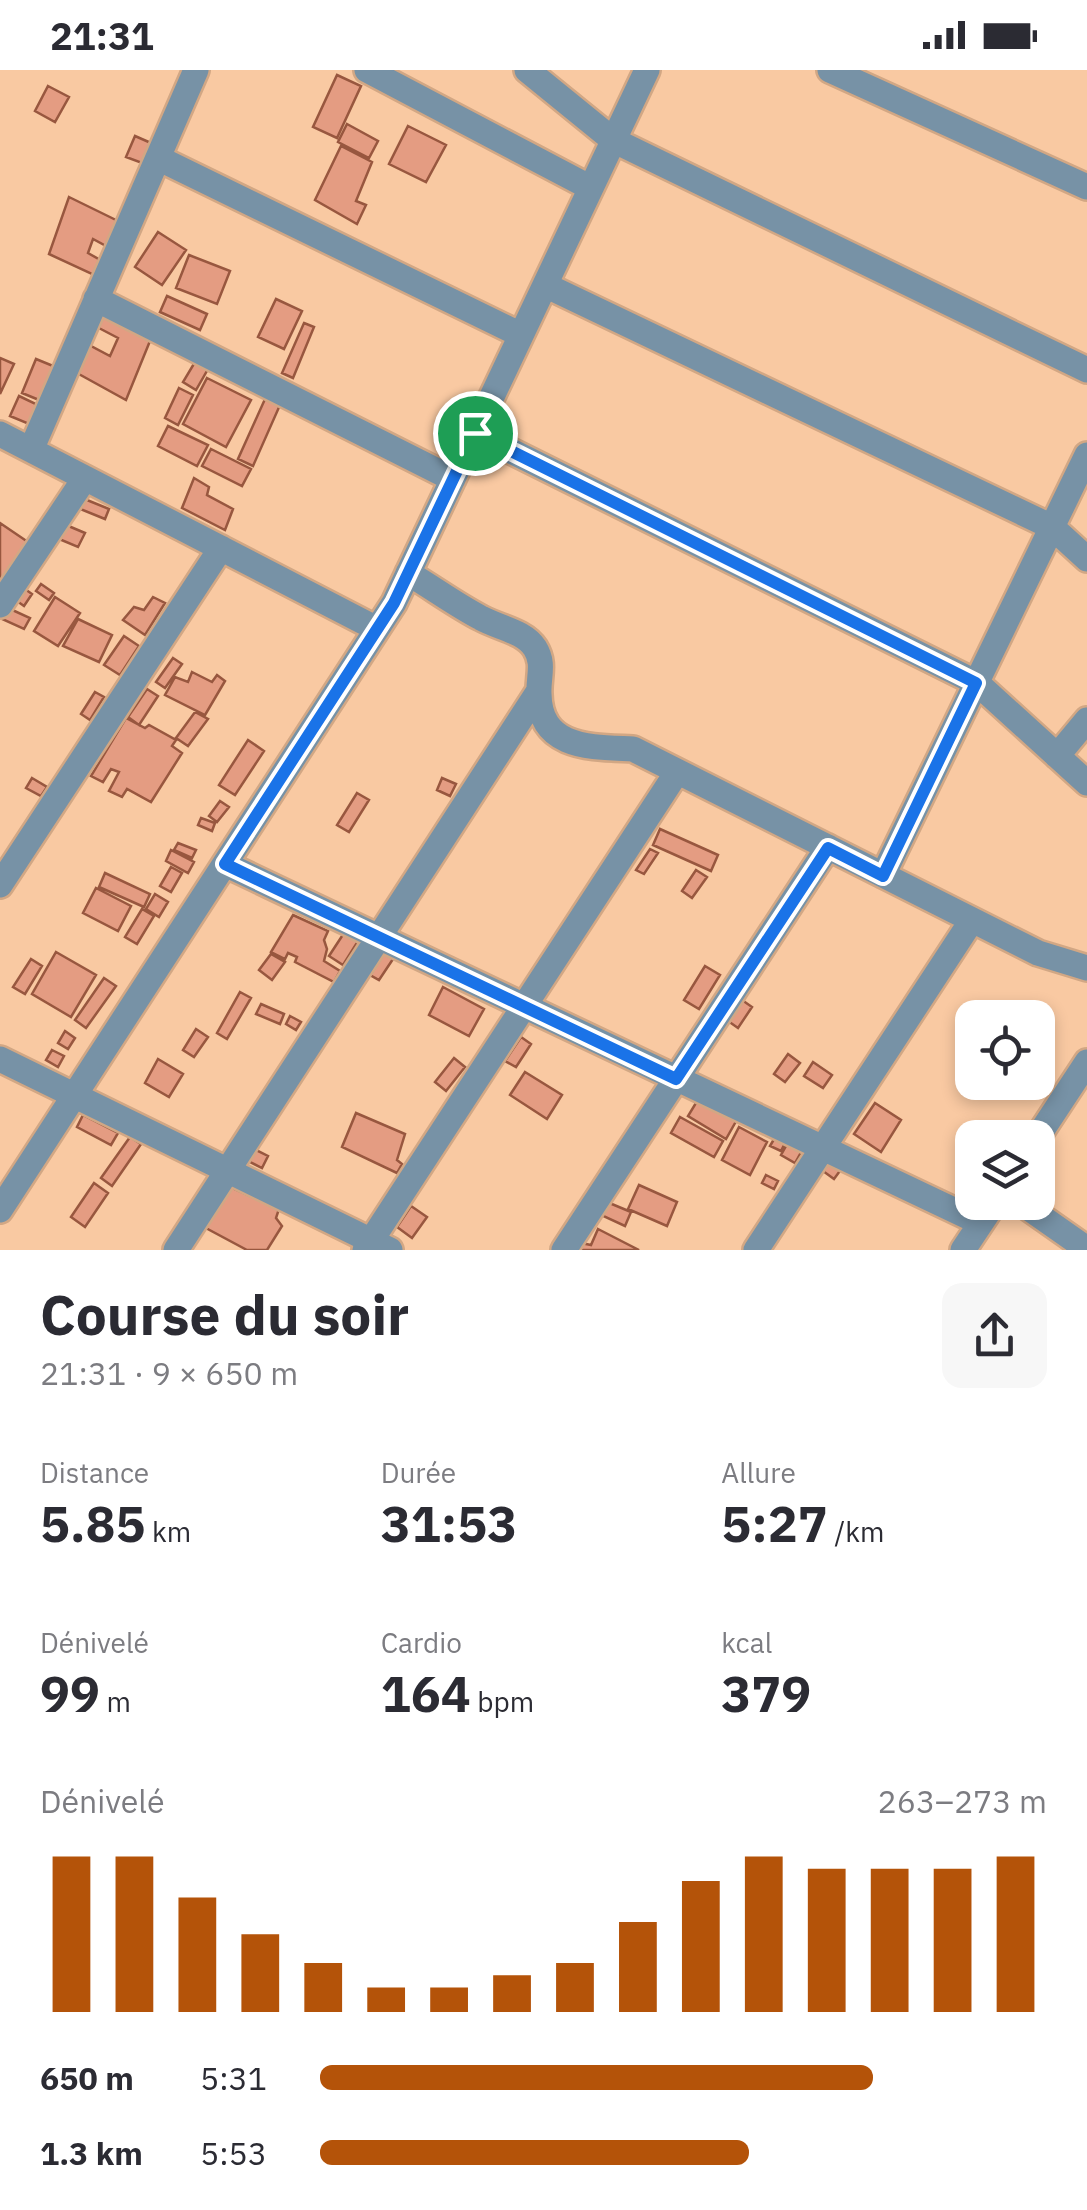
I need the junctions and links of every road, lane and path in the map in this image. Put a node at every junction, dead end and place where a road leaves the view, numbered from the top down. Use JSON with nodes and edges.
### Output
{"nodes":[{"id":1,"x":196,"y":70,"type":"edge"},
{"id":2,"x":367,"y":70,"type":"edge"},
{"id":3,"x":527,"y":70,"type":"edge"},
{"id":4,"x":647,"y":70,"type":"edge"},
{"id":5,"x":830,"y":70,"type":"edge"},
{"id":6,"x":613,"y":140,"type":"junction"},
{"id":7,"x":158,"y":158,"type":"junction"},
{"id":8,"x":1087,"y":187,"type":"edge"},
{"id":9,"x":591,"y":188,"type":"junction"},
{"id":10,"x":545,"y":285,"type":"junction"},
{"id":11,"x":96,"y":300,"type":"junction"},
{"id":12,"x":521,"y":335,"type":"junction"},
{"id":13,"x":1087,"y":370,"type":"edge"},
{"id":14,"x":475,"y":433,"type":"junction"},
{"id":15,"x":0,"y":434,"type":"edge"},
{"id":16,"x":31,"y":450,"type":"junction"},
{"id":17,"x":1087,"y":455,"type":"edge"},
{"id":18,"x":85,"y":478,"type":"junction"},
{"id":19,"x":453,"y":479,"type":"junction"},
{"id":20,"x":1052,"y":527,"type":"junction"},
{"id":21,"x":220,"y":548,"type":"junction"},
{"id":22,"x":1087,"y":559,"type":"edge"},
{"id":23,"x":408,"y":573,"type":"junction"},
{"id":24,"x":0,"y":605,"type":"edge"},
{"id":25,"x":377,"y":629,"type":"junction"},
{"id":26,"x":976,"y":683,"type":"junction"},
{"id":27,"x":538,"y":692,"type":"junction"},
{"id":28,"x":1087,"y":720,"type":"edge"},
{"id":29,"x":1057,"y":756,"type":"junction"},
{"id":30,"x":677,"y":772,"type":"junction"},
{"id":31,"x":1087,"y":783,"type":"edge"},
{"id":32,"x":828,"y":848,"type":"junction"},
{"id":33,"x":225,"y":864,"type":"junction"},
{"id":34,"x":883,"y":876,"type":"junction"},
{"id":35,"x":0,"y":886,"type":"edge"},
{"id":36,"x":972,"y":920,"type":"junction"},
{"id":37,"x":379,"y":938,"type":"junction"},
{"id":38,"x":1087,"y":968,"type":"edge"},
{"id":39,"x":524,"y":1006,"type":"junction"},
{"id":40,"x":0,"y":1059,"type":"edge"},
{"id":41,"x":1087,"y":1062,"type":"edge"},
{"id":42,"x":676,"y":1079,"type":"junction"},
{"id":43,"x":74,"y":1096,"type":"junction"},
{"id":44,"x":1049,"y":1120,"type":"edge"},
{"id":45,"x":823,"y":1148,"type":"junction"},
{"id":46,"x":228,"y":1170,"type":"junction"},
{"id":47,"x":955,"y":1200,"type":"edge"},
{"id":48,"x":0,"y":1210,"type":"edge"},
{"id":49,"x":983,"y":1220,"type":"edge"},
{"id":50,"x":1046,"y":1220,"type":"edge"},
{"id":51,"x":375,"y":1247,"type":"edge"},
{"id":52,"x":1087,"y":1249,"type":"edge"},
{"id":53,"x":176,"y":1250,"type":"edge"},
{"id":54,"x":564,"y":1250,"type":"edge"},
{"id":55,"x":756,"y":1250,"type":"edge"},
{"id":56,"x":963,"y":1250,"type":"edge"}],
"edges":[{"from":1,"to":7,"type":"street"},
{"from":2,"to":9,"type":"street"},
{"from":3,"to":6,"type":"street"},
{"from":4,"to":6,"type":"street"},
{"from":5,"to":8,"type":"street"},
{"from":6,"to":9,"type":"street"},
{"from":6,"to":13,"type":"street"},
{"from":7,"to":11,"type":"street"},
{"from":7,"to":12,"type":"street"},
{"from":9,"to":10,"type":"street"},
{"from":10,"to":12,"type":"street"},
{"from":10,"to":20,"type":"street"},
{"from":11,"to":16,"type":"street"},
{"from":11,"to":19,"type":"street"},
{"from":12,"to":14,"type":"street"},
{"from":14,"to":19,"type":"street"},
{"from":14,"to":26,"type":"street"},
{"from":15,"to":16,"type":"street"},
{"from":16,"to":18,"type":"street"},
{"from":17,"to":20,"type":"street"},
{"from":18,"to":21,"type":"street"},
{"from":18,"to":24,"type":"street"},
{"from":19,"to":23,"type":"street"},
{"from":20,"to":22,"type":"street"},
{"from":20,"to":26,"type":"street"},
{"from":21,"to":25,"type":"street"},
{"from":21,"to":35,"type":"street"},
{"from":23,"to":25,"type":"street"},
{"from":23,"to":27,"type":"street"},
{"from":25,"to":33,"type":"street"},
{"from":26,"to":29,"type":"street"},
{"from":26,"to":34,"type":"street"},
{"from":27,"to":30,"type":"street"},
{"from":27,"to":37,"type":"street"},
{"from":28,"to":29,"type":"street"},
{"from":29,"to":31,"type":"street"},
{"from":30,"to":32,"type":"street"},
{"from":30,"to":39,"type":"street"},
{"from":32,"to":34,"type":"street"},
{"from":32,"to":42,"type":"street"},
{"from":33,"to":37,"type":"street"},
{"from":33,"to":43,"type":"street"},
{"from":34,"to":36,"type":"street"},
{"from":36,"to":38,"type":"street"},
{"from":36,"to":45,"type":"street"},
{"from":37,"to":39,"type":"street"},
{"from":37,"to":46,"type":"street"},
{"from":39,"to":42,"type":"street"},
{"from":39,"to":51,"type":"street"},
{"from":40,"to":43,"type":"street"},
{"from":41,"to":44,"type":"street"},
{"from":42,"to":45,"type":"street"},
{"from":42,"to":54,"type":"street"},
{"from":43,"to":46,"type":"street"},
{"from":43,"to":48,"type":"street"},
{"from":45,"to":47,"type":"street"},
{"from":45,"to":55,"type":"street"},
{"from":46,"to":51,"type":"street"},
{"from":46,"to":53,"type":"street"},
{"from":49,"to":56,"type":"street"},
{"from":50,"to":52,"type":"street"}]}
